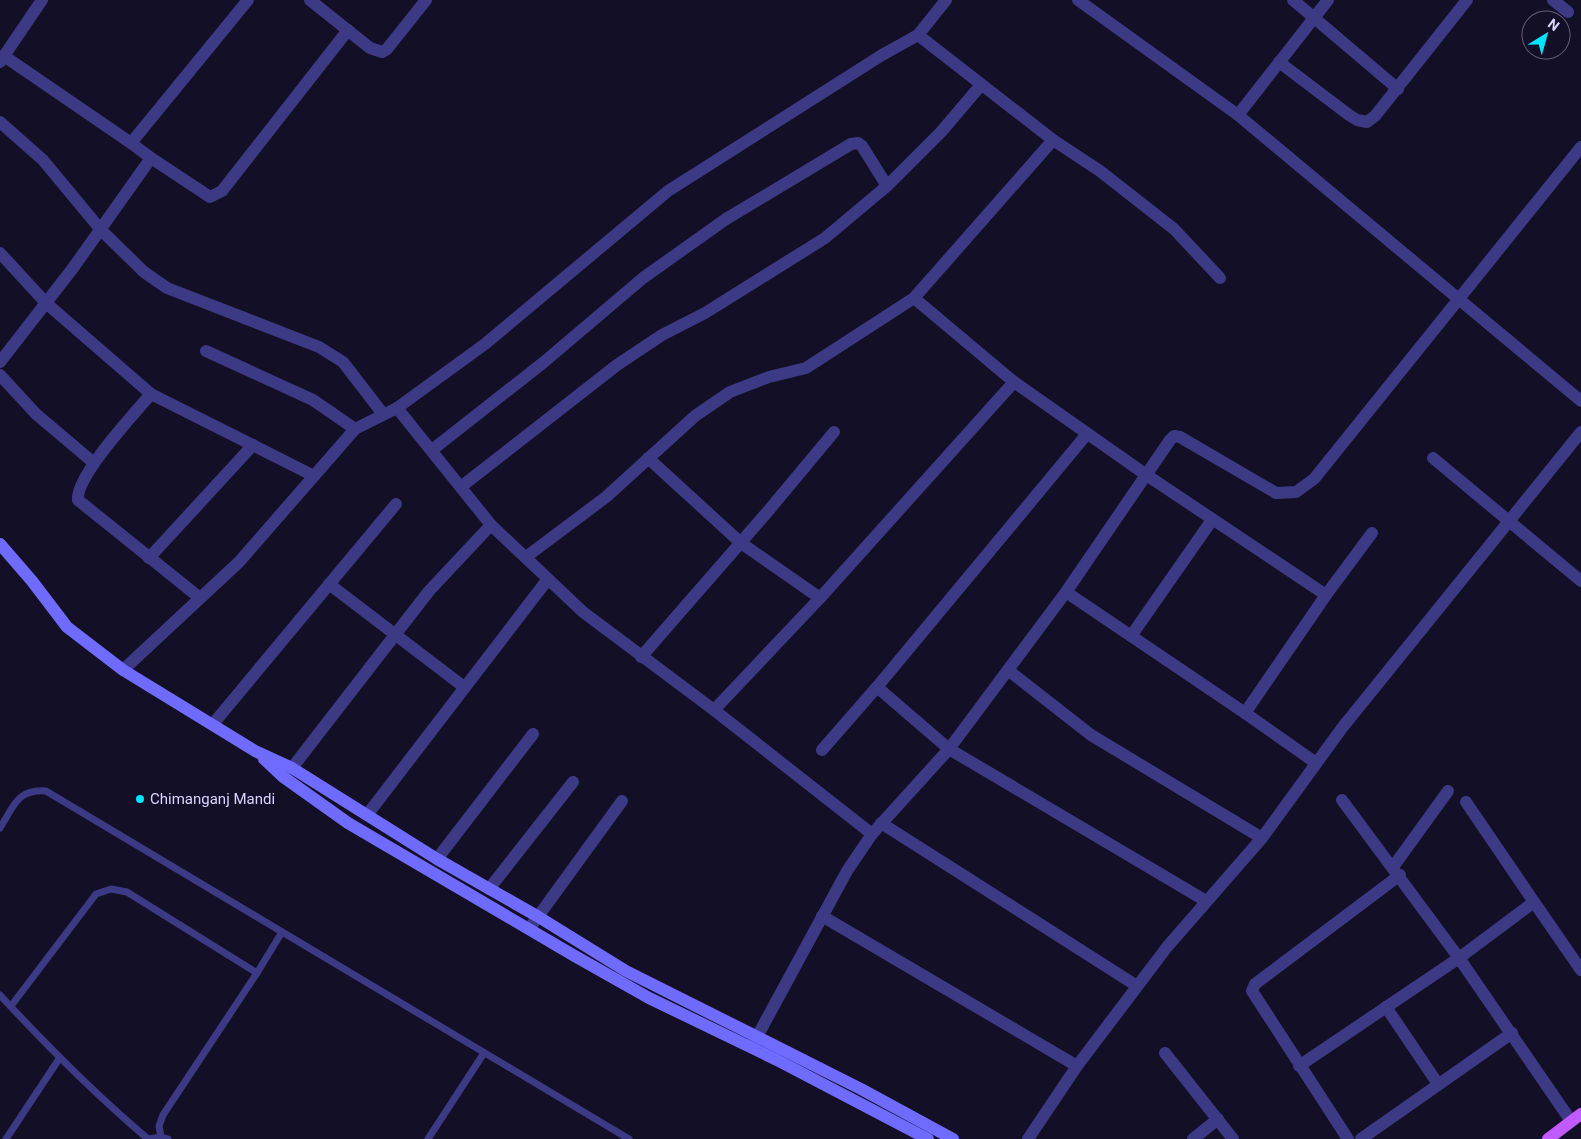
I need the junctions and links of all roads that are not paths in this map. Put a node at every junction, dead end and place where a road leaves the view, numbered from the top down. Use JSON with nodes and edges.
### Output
{"nodes":[{"id":1,"x":42,"y":0,"type":"edge"},
{"id":2,"x":248,"y":0,"type":"edge"},
{"id":3,"x":310,"y":0,"type":"edge"},
{"id":4,"x":426,"y":0,"type":"edge"},
{"id":5,"x":946,"y":0,"type":"edge"},
{"id":6,"x":1078,"y":0,"type":"edge"},
{"id":7,"x":1293,"y":0,"type":"edge"},
{"id":8,"x":1328,"y":0,"type":"edge"},
{"id":9,"x":1467,"y":0,"type":"edge"},
{"id":10,"x":1553,"y":0,"type":"edge"},
{"id":11,"x":1566,"y":10,"type":"edge"},
{"id":12,"x":1315,"y":18,"type":"junction"},
{"id":13,"x":348,"y":30,"type":"junction"},
{"id":14,"x":918,"y":35,"type":"junction"},
{"id":15,"x":2,"y":59,"type":"edge"},
{"id":16,"x":1280,"y":62,"type":"junction"},
{"id":17,"x":981,"y":85,"type":"junction"},
{"id":18,"x":1398,"y":89,"type":"junction"},
{"id":19,"x":1238,"y":115,"type":"junction"},
{"id":20,"x":0,"y":122,"type":"edge"},
{"id":21,"x":1054,"y":140,"type":"junction"},
{"id":22,"x":131,"y":143,"type":"junction"},
{"id":23,"x":1581,"y":147,"type":"edge"},
{"id":24,"x":151,"y":158,"type":"junction"},
{"id":25,"x":887,"y":186,"type":"junction"},
{"id":26,"x":101,"y":230,"type":"junction"},
{"id":27,"x":0,"y":253,"type":"edge"},
{"id":28,"x":1220,"y":278,"type":"dead end"},
{"id":29,"x":914,"y":298,"type":"junction"},
{"id":30,"x":1458,"y":298,"type":"junction"},
{"id":31,"x":46,"y":303,"type":"junction"},
{"id":32,"x":206,"y":351,"type":"dead end"},
{"id":33,"x":0,"y":362,"type":"edge"},
{"id":34,"x":0,"y":375,"type":"edge"},
{"id":35,"x":1014,"y":382,"type":"junction"},
{"id":36,"x":151,"y":394,"type":"junction"},
{"id":37,"x":1581,"y":402,"type":"edge"},
{"id":38,"x":397,"y":408,"type":"junction"},
{"id":39,"x":383,"y":414,"type":"junction"},
{"id":40,"x":355,"y":429,"type":"junction"},
{"id":41,"x":834,"y":432,"type":"dead end"},
{"id":42,"x":1581,"y":432,"type":"edge"},
{"id":43,"x":1087,"y":434,"type":"junction"},
{"id":44,"x":253,"y":445,"type":"junction"},
{"id":45,"x":432,"y":450,"type":"junction"},
{"id":46,"x":648,"y":458,"type":"junction"},
{"id":47,"x":1433,"y":458,"type":"dead end"},
{"id":48,"x":94,"y":463,"type":"junction"},
{"id":49,"x":1145,"y":474,"type":"junction"},
{"id":50,"x":314,"y":476,"type":"junction"},
{"id":51,"x":462,"y":486,"type":"junction"},
{"id":52,"x":396,"y":504,"type":"dead end"},
{"id":53,"x":1212,"y":520,"type":"junction"},
{"id":54,"x":1510,"y":521,"type":"junction"},
{"id":55,"x":491,"y":525,"type":"junction"},
{"id":56,"x":1372,"y":533,"type":"dead end"},
{"id":57,"x":741,"y":543,"type":"junction"},
{"id":58,"x":0,"y":544,"type":"edge"},
{"id":59,"x":526,"y":557,"type":"junction"},
{"id":60,"x":149,"y":558,"type":"junction"},
{"id":61,"x":548,"y":579,"type":"junction"},
{"id":62,"x":1581,"y":581,"type":"edge"},
{"id":63,"x":329,"y":584,"type":"junction"},
{"id":64,"x":1066,"y":592,"type":"junction"},
{"id":65,"x":1326,"y":595,"type":"junction"},
{"id":66,"x":200,"y":598,"type":"junction"},
{"id":67,"x":820,"y":598,"type":"junction"},
{"id":68,"x":396,"y":635,"type":"junction"},
{"id":69,"x":1131,"y":636,"type":"junction"},
{"id":70,"x":641,"y":657,"type":"junction"},
{"id":71,"x":123,"y":670,"type":"junction"},
{"id":72,"x":1008,"y":670,"type":"junction"},
{"id":73,"x":464,"y":687,"type":"junction"},
{"id":74,"x":877,"y":687,"type":"junction"},
{"id":75,"x":714,"y":710,"type":"junction"},
{"id":76,"x":1245,"y":713,"type":"junction"},
{"id":77,"x":212,"y":724,"type":"junction"},
{"id":78,"x":533,"y":734,"type":"dead end"},
{"id":79,"x":949,"y":749,"type":"junction"},
{"id":80,"x":255,"y":750,"type":"junction"},
{"id":81,"x":822,"y":750,"type":"dead end"},
{"id":82,"x":1316,"y":764,"type":"junction"},
{"id":83,"x":292,"y":768,"type":"junction"},
{"id":84,"x":573,"y":782,"type":"dead end"},
{"id":85,"x":1448,"y":791,"type":"dead end"},
{"id":86,"x":1342,"y":800,"type":"dead end"},
{"id":87,"x":622,"y":801,"type":"dead end"},
{"id":88,"x":1466,"y":802,"type":"dead end"},
{"id":89,"x":366,"y":815,"type":"junction"},
{"id":90,"x":881,"y":823,"type":"junction"},
{"id":91,"x":0,"y":828,"type":"edge"},
{"id":92,"x":872,"y":834,"type":"junction"},
{"id":93,"x":1262,"y":838,"type":"junction"},
{"id":94,"x":437,"y":859,"type":"junction"},
{"id":95,"x":1396,"y":871,"type":"junction"},
{"id":96,"x":489,"y":888,"type":"junction"},
{"id":97,"x":1206,"y":902,"type":"junction"},
{"id":98,"x":1534,"y":902,"type":"junction"},
{"id":99,"x":537,"y":916,"type":"junction"},
{"id":100,"x":822,"y":916,"type":"junction"},
{"id":101,"x":529,"y":930,"type":"junction"},
{"id":102,"x":282,"y":932,"type":"junction"},
{"id":103,"x":1459,"y":958,"type":"junction"},
{"id":104,"x":1581,"y":970,"type":"edge"},
{"id":105,"x":256,"y":974,"type":"junction"},
{"id":106,"x":1137,"y":986,"type":"junction"},
{"id":107,"x":0,"y":995,"type":"edge"},
{"id":108,"x":11,"y":1006,"type":"junction"},
{"id":109,"x":1386,"y":1007,"type":"junction"},
{"id":110,"x":1512,"y":1033,"type":"junction"},
{"id":111,"x":754,"y":1042,"type":"junction"},
{"id":112,"x":484,"y":1053,"type":"junction"},
{"id":113,"x":1165,"y":1053,"type":"dead end"},
{"id":114,"x":59,"y":1059,"type":"junction"},
{"id":115,"x":1077,"y":1066,"type":"junction"},
{"id":116,"x":1300,"y":1066,"type":"junction"},
{"id":117,"x":1438,"y":1084,"type":"junction"},
{"id":118,"x":1576,"y":1118,"type":"edge"},
{"id":119,"x":1218,"y":1119,"type":"junction"},
{"id":120,"x":164,"y":1138,"type":"edge"},
{"id":121,"x":6,"y":1139,"type":"edge"},
{"id":122,"x":149,"y":1139,"type":"edge"},
{"id":123,"x":428,"y":1139,"type":"edge"},
{"id":124,"x":629,"y":1139,"type":"edge"},
{"id":125,"x":928,"y":1139,"type":"edge"},
{"id":126,"x":952,"y":1139,"type":"edge"},
{"id":127,"x":1028,"y":1139,"type":"edge"},
{"id":128,"x":1193,"y":1139,"type":"edge"},
{"id":129,"x":1233,"y":1139,"type":"edge"},
{"id":130,"x":1348,"y":1139,"type":"edge"},
{"id":131,"x":1361,"y":1139,"type":"edge"},
{"id":132,"x":1548,"y":1139,"type":"edge"}],
"edges":[{"from":1,"to":15,"type":"street"},
{"from":2,"to":22,"type":"street"},
{"from":3,"to":13,"type":"street"},
{"from":4,"to":13,"type":"street"},
{"from":5,"to":14,"type":"street"},
{"from":6,"to":19,"type":"street"},
{"from":7,"to":12,"type":"street"},
{"from":8,"to":12,"type":"street"},
{"from":9,"to":18,"type":"street"},
{"from":10,"to":11,"type":"street"},
{"from":12,"to":16,"type":"street"},
{"from":12,"to":18,"type":"street"},
{"from":13,"to":24,"type":"street"},
{"from":14,"to":17,"type":"street"},
{"from":14,"to":38,"type":"street"},
{"from":15,"to":22,"type":"street"},
{"from":16,"to":18,"type":"street"},
{"from":16,"to":19,"type":"street"},
{"from":17,"to":21,"type":"street"},
{"from":17,"to":25,"type":"street"},
{"from":19,"to":30,"type":"street"},
{"from":20,"to":26,"type":"street"},
{"from":21,"to":28,"type":"street"},
{"from":21,"to":29,"type":"street"},
{"from":22,"to":24,"type":"street"},
{"from":23,"to":30,"type":"street"},
{"from":24,"to":26,"type":"street"},
{"from":25,"to":45,"type":"street"},
{"from":25,"to":51,"type":"street"},
{"from":26,"to":31,"type":"street"},
{"from":26,"to":39,"type":"street"},
{"from":27,"to":31,"type":"street"},
{"from":29,"to":35,"type":"street"},
{"from":29,"to":46,"type":"street"},
{"from":30,"to":37,"type":"street"},
{"from":30,"to":49,"type":"street"},
{"from":31,"to":33,"type":"street"},
{"from":31,"to":36,"type":"street"},
{"from":32,"to":40,"type":"street"},
{"from":34,"to":48,"type":"street"},
{"from":35,"to":43,"type":"street"},
{"from":35,"to":67,"type":"street"},
{"from":36,"to":44,"type":"street"},
{"from":36,"to":48,"type":"street"},
{"from":38,"to":39,"type":"street"},
{"from":38,"to":45,"type":"street"},
{"from":39,"to":40,"type":"street"},
{"from":40,"to":50,"type":"street"},
{"from":41,"to":57,"type":"street"},
{"from":42,"to":54,"type":"street"},
{"from":43,"to":49,"type":"street"},
{"from":43,"to":74,"type":"street"},
{"from":44,"to":50,"type":"street"},
{"from":44,"to":60,"type":"street"},
{"from":45,"to":51,"type":"street"},
{"from":46,"to":57,"type":"street"},
{"from":46,"to":59,"type":"street"},
{"from":47,"to":54,"type":"street"},
{"from":48,"to":60,"type":"street"},
{"from":49,"to":53,"type":"street"},
{"from":49,"to":64,"type":"street"},
{"from":50,"to":66,"type":"street"},
{"from":51,"to":55,"type":"street"},
{"from":52,"to":63,"type":"street"},
{"from":53,"to":65,"type":"street"},
{"from":53,"to":69,"type":"street"},
{"from":54,"to":62,"type":"street"},
{"from":54,"to":82,"type":"street"},
{"from":55,"to":59,"type":"street"},
{"from":55,"to":68,"type":"street"},
{"from":56,"to":65,"type":"street"},
{"from":57,"to":67,"type":"street"},
{"from":57,"to":70,"type":"street"},
{"from":58,"to":71,"type":"street"},
{"from":59,"to":61,"type":"street"},
{"from":60,"to":66,"type":"street"},
{"from":61,"to":70,"type":"street"},
{"from":61,"to":73,"type":"street"},
{"from":63,"to":68,"type":"street"},
{"from":63,"to":77,"type":"street"},
{"from":64,"to":69,"type":"street"},
{"from":64,"to":72,"type":"street"},
{"from":65,"to":76,"type":"street"},
{"from":66,"to":71,"type":"street"},
{"from":67,"to":75,"type":"street"},
{"from":68,"to":73,"type":"street"},
{"from":68,"to":83,"type":"street"},
{"from":69,"to":76,"type":"street"},
{"from":70,"to":75,"type":"street"},
{"from":71,"to":77,"type":"street"},
{"from":72,"to":79,"type":"street"},
{"from":72,"to":93,"type":"street"},
{"from":73,"to":89,"type":"street"},
{"from":74,"to":79,"type":"street"},
{"from":74,"to":81,"type":"street"},
{"from":75,"to":92,"type":"street"},
{"from":76,"to":82,"type":"street"},
{"from":77,"to":80,"type":"street"},
{"from":78,"to":94,"type":"street"},
{"from":79,"to":90,"type":"street"},
{"from":79,"to":97,"type":"street"},
{"from":80,"to":83,"type":"street"},
{"from":80,"to":101,"type":"street"},
{"from":82,"to":93,"type":"street"},
{"from":83,"to":89,"type":"street"},
{"from":84,"to":96,"type":"street"},
{"from":85,"to":95,"type":"street"},
{"from":86,"to":95,"type":"street"},
{"from":87,"to":99,"type":"street"},
{"from":88,"to":98,"type":"street"},
{"from":89,"to":94,"type":"street"},
{"from":90,"to":92,"type":"street"},
{"from":90,"to":106,"type":"street"},
{"from":91,"to":102,"type":"lane"},
{"from":92,"to":100,"type":"street"},
{"from":93,"to":97,"type":"street"},
{"from":94,"to":96,"type":"street"},
{"from":95,"to":103,"type":"street"},
{"from":95,"to":116,"type":"street"},
{"from":96,"to":99,"type":"street"},
{"from":97,"to":106,"type":"street"},
{"from":98,"to":103,"type":"street"},
{"from":98,"to":104,"type":"street"},
{"from":99,"to":101,"type":"street"},
{"from":99,"to":111,"type":"street"},
{"from":100,"to":111,"type":"street"},
{"from":100,"to":115,"type":"street"},
{"from":101,"to":111,"type":"street"},
{"from":102,"to":105,"type":"lane"},
{"from":102,"to":112,"type":"lane"},
{"from":103,"to":109,"type":"street"},
{"from":103,"to":110,"type":"street"},
{"from":105,"to":108,"type":"lane"},
{"from":105,"to":120,"type":"lane"},
{"from":106,"to":115,"type":"street"},
{"from":107,"to":108,"type":"lane"},
{"from":108,"to":114,"type":"lane"},
{"from":109,"to":116,"type":"street"},
{"from":109,"to":117,"type":"street"},
{"from":110,"to":117,"type":"street"},
{"from":110,"to":118,"type":"street"},
{"from":111,"to":125,"type":"street"},
{"from":111,"to":126,"type":"street"},
{"from":112,"to":123,"type":"lane"},
{"from":112,"to":124,"type":"lane"},
{"from":113,"to":119,"type":"street"},
{"from":114,"to":121,"type":"lane"},
{"from":114,"to":122,"type":"lane"},
{"from":115,"to":127,"type":"street"},
{"from":116,"to":130,"type":"street"},
{"from":117,"to":131,"type":"street"},
{"from":118,"to":132,"type":"main road"},
{"from":119,"to":128,"type":"street"},
{"from":119,"to":129,"type":"street"},
{"from":120,"to":122,"type":"lane"}]}
